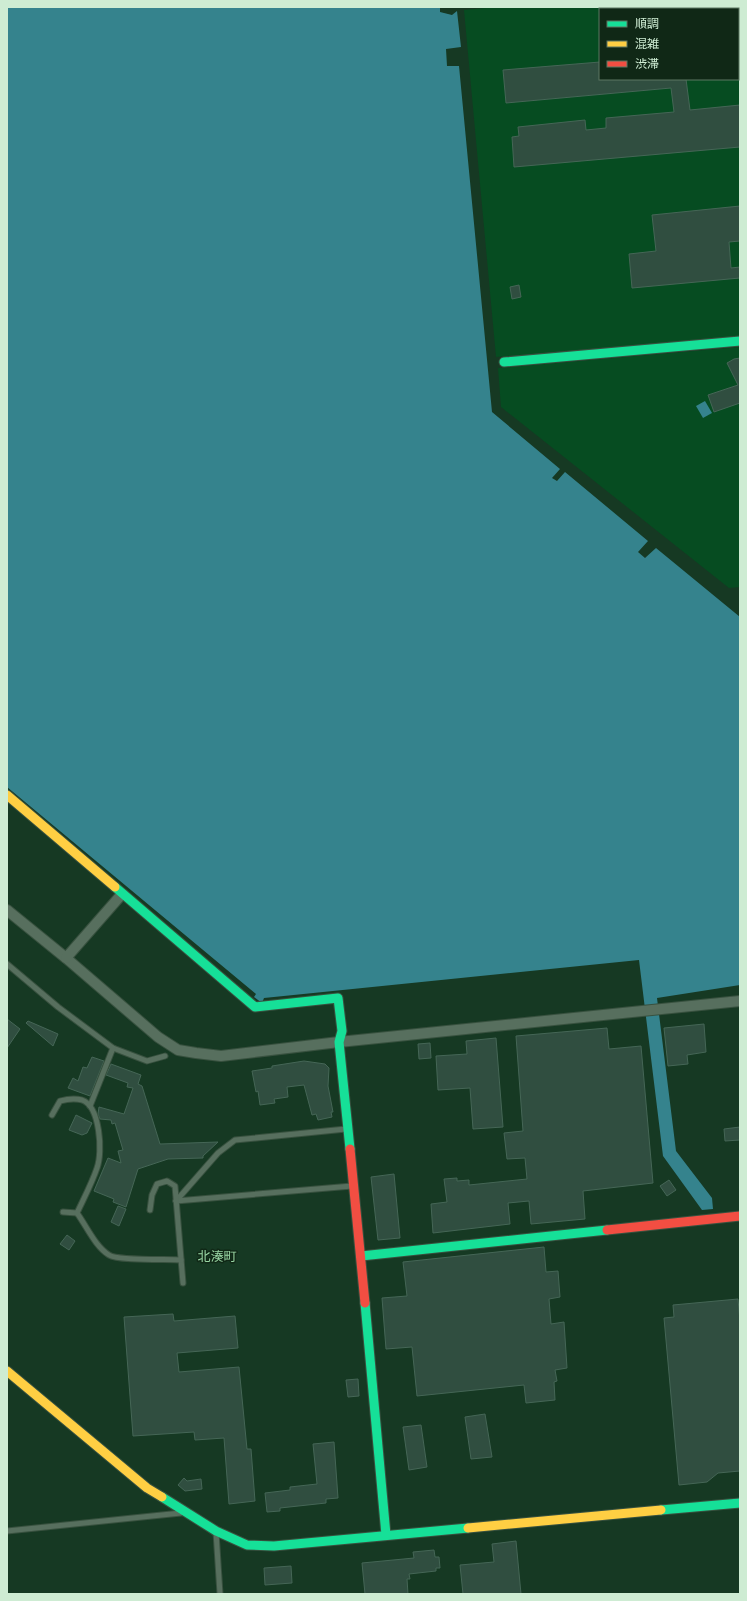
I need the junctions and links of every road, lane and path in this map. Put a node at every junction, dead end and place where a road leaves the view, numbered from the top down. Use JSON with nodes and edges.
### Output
{"nodes":[{"id":1,"x":740,"y":341,"type":"edge"},
{"id":2,"x":504,"y":362,"type":"dead end"},
{"id":3,"x":7,"y":795,"type":"edge"},
{"id":4,"x":122,"y":894,"type":"junction"},
{"id":5,"x":7,"y":910,"type":"edge"},
{"id":6,"x":66,"y":958,"type":"junction"},
{"id":7,"x":7,"y":964,"type":"edge"},
{"id":8,"x":740,"y":1001,"type":"edge"},
{"id":9,"x":339,"y":1042,"type":"junction"},
{"id":10,"x":113,"y":1048,"type":"junction"},
{"id":11,"x":165,"y":1056,"type":"dead end"},
{"id":12,"x":90,"y":1106,"type":"junction"},
{"id":13,"x":52,"y":1115,"type":"dead end"},
{"id":14,"x":348,"y":1129,"type":"junction"},
{"id":15,"x":354,"y":1186,"type":"junction"},
{"id":16,"x":176,"y":1201,"type":"junction"},
{"id":17,"x":150,"y":1210,"type":"dead end"},
{"id":18,"x":63,"y":1212,"type":"dead end"},
{"id":19,"x":77,"y":1213,"type":"junction"},
{"id":20,"x":740,"y":1216,"type":"edge"},
{"id":21,"x":362,"y":1256,"type":"junction"},
{"id":22,"x":181,"y":1260,"type":"junction"},
{"id":23,"x":183,"y":1283,"type":"dead end"},
{"id":24,"x":7,"y":1371,"type":"edge"},
{"id":25,"x":740,"y":1503,"type":"edge"},
{"id":26,"x":186,"y":1512,"type":"junction"},
{"id":27,"x":7,"y":1531,"type":"edge"},
{"id":28,"x":216,"y":1531,"type":"junction"},
{"id":29,"x":386,"y":1535,"type":"junction"},
{"id":30,"x":220,"y":1594,"type":"edge"}],
"edges":[{"from":1,"to":2,"type":"street"},
{"from":3,"to":4,"type":"street"},
{"from":4,"to":6,"type":"street"},
{"from":4,"to":9,"type":"street"},
{"from":5,"to":6,"type":"street"},
{"from":6,"to":9,"type":"street"},
{"from":7,"to":10,"type":"lane"},
{"from":8,"to":9,"type":"street"},
{"from":9,"to":14,"type":"street"},
{"from":10,"to":11,"type":"lane"},
{"from":10,"to":12,"type":"lane"},
{"from":12,"to":13,"type":"lane"},
{"from":12,"to":19,"type":"lane"},
{"from":14,"to":15,"type":"street"},
{"from":14,"to":16,"type":"lane"},
{"from":15,"to":16,"type":"lane"},
{"from":15,"to":21,"type":"street"},
{"from":16,"to":17,"type":"lane"},
{"from":16,"to":22,"type":"lane"},
{"from":18,"to":19,"type":"lane"},
{"from":19,"to":22,"type":"lane"},
{"from":20,"to":21,"type":"street"},
{"from":21,"to":29,"type":"street"},
{"from":22,"to":23,"type":"lane"},
{"from":24,"to":26,"type":"street"},
{"from":25,"to":29,"type":"street"},
{"from":26,"to":27,"type":"lane"},
{"from":26,"to":28,"type":"street"},
{"from":28,"to":29,"type":"street"},
{"from":28,"to":30,"type":"lane"}]}
